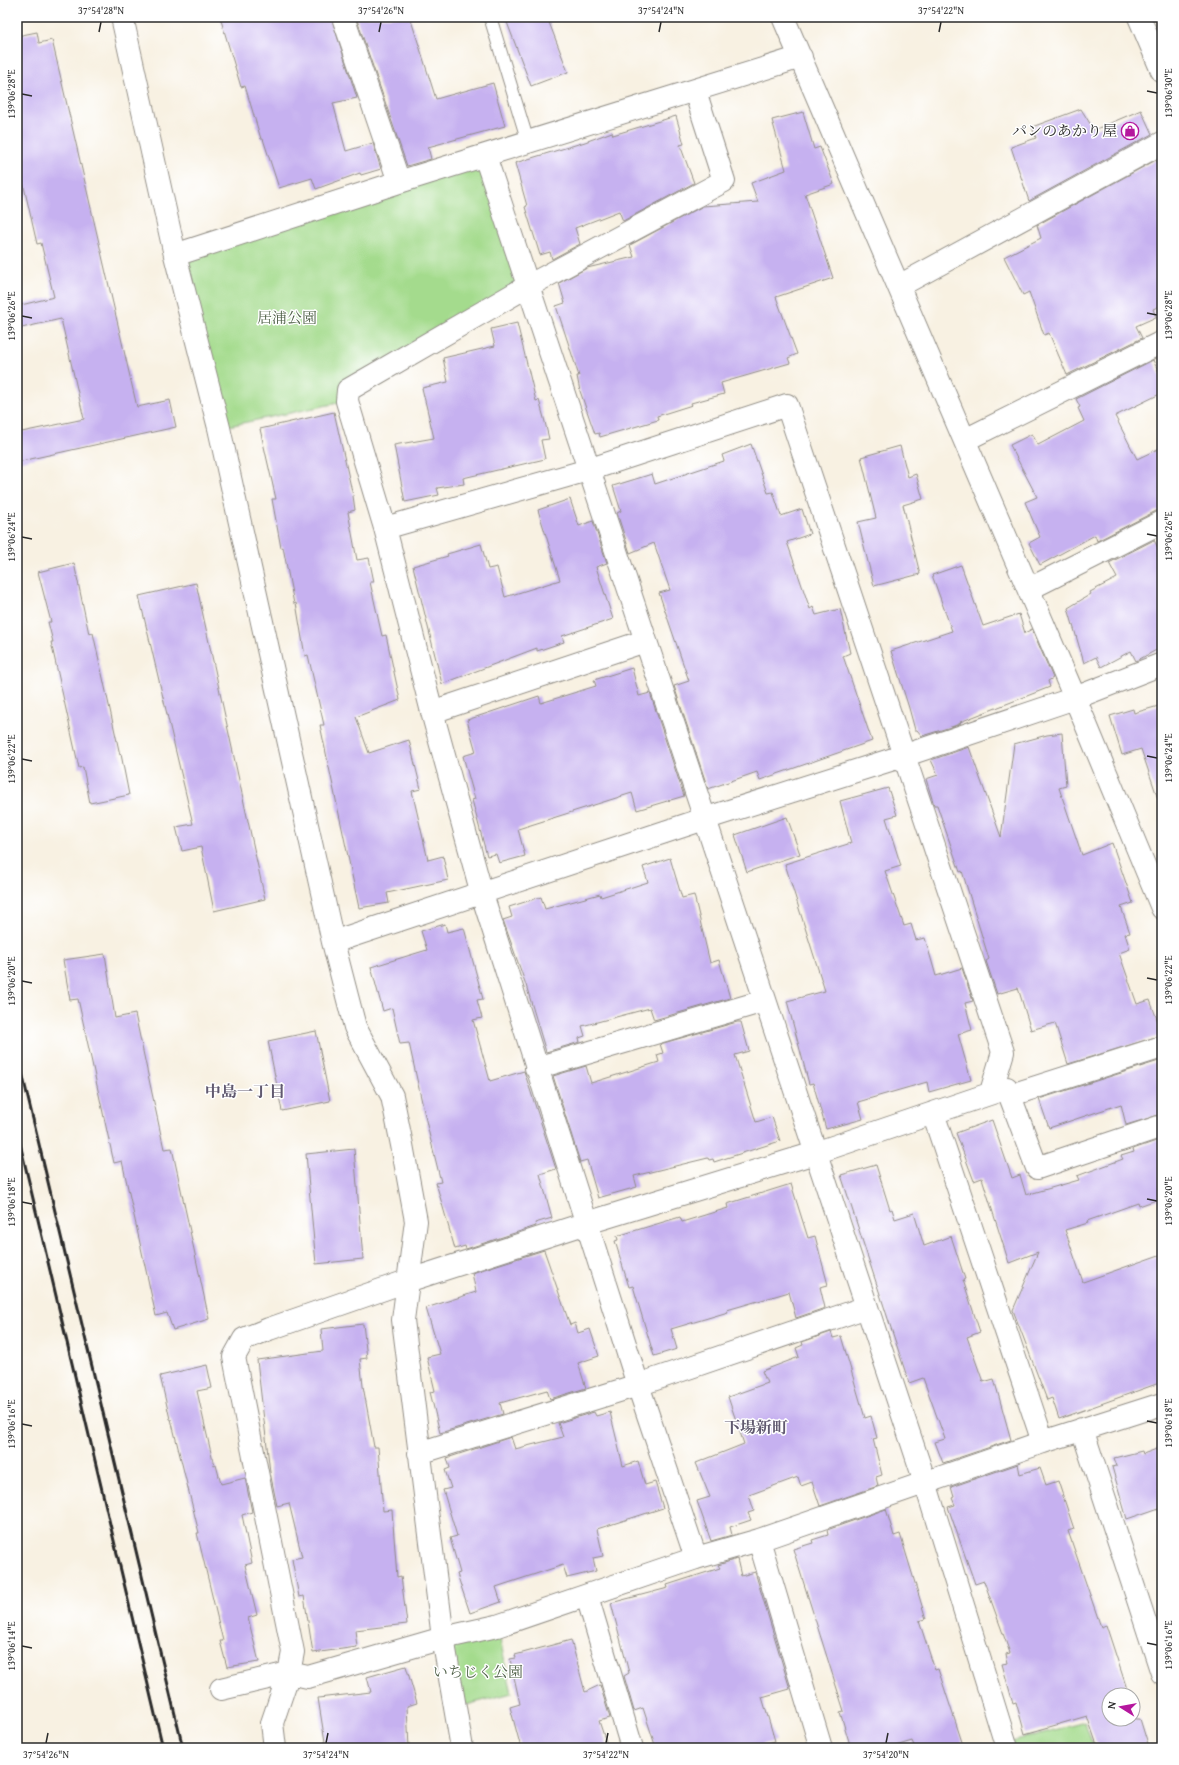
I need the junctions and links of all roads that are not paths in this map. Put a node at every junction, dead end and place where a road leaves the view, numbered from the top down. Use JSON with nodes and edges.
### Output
{"nodes":[{"id":1,"x":122,"y":17,"type":"edge"},
{"id":2,"x":343,"y":17,"type":"edge"},
{"id":3,"x":490,"y":17,"type":"edge"},
{"id":4,"x":783,"y":17,"type":"edge"},
{"id":5,"x":1139,"y":17,"type":"edge"},
{"id":6,"x":801,"y":57,"type":"junction"},
{"id":7,"x":1162,"y":71,"type":"edge"},
{"id":8,"x":695,"y":91,"type":"junction"},
{"id":9,"x":528,"y":142,"type":"junction"},
{"id":10,"x":1162,"y":143,"type":"edge"},
{"id":11,"x":485,"y":156,"type":"junction"},
{"id":12,"x":399,"y":182,"type":"junction"},
{"id":13,"x":175,"y":255,"type":"junction"},
{"id":14,"x":528,"y":286,"type":"junction"},
{"id":15,"x":899,"y":286,"type":"junction"},
{"id":16,"x":1162,"y":342,"type":"edge"},
{"id":17,"x":965,"y":440,"type":"junction"},
{"id":18,"x":588,"y":470,"type":"junction"},
{"id":19,"x":1162,"y":522,"type":"edge"},
{"id":20,"x":384,"y":528,"type":"junction"},
{"id":21,"x":1029,"y":589,"type":"junction"},
{"id":22,"x":645,"y":641,"type":"junction"},
{"id":23,"x":1162,"y":664,"type":"edge"},
{"id":24,"x":1075,"y":698,"type":"junction"},
{"id":25,"x":432,"y":712,"type":"junction"},
{"id":26,"x":903,"y":756,"type":"junction"},
{"id":27,"x":704,"y":819,"type":"junction"},
{"id":28,"x":482,"y":894,"type":"junction"},
{"id":29,"x":1162,"y":908,"type":"edge"},
{"id":30,"x":333,"y":942,"type":"junction"},
{"id":31,"x":764,"y":1001,"type":"junction"},
{"id":32,"x":1162,"y":1047,"type":"edge"},
{"id":33,"x":536,"y":1068,"type":"junction"},
{"id":34,"x":1001,"y":1093,"type":"junction"},
{"id":35,"x":933,"y":1113,"type":"junction"},
{"id":36,"x":1162,"y":1126,"type":"edge"},
{"id":37,"x":815,"y":1154,"type":"junction"},
{"id":38,"x":587,"y":1223,"type":"junction"},
{"id":39,"x":407,"y":1281,"type":"junction"},
{"id":40,"x":866,"y":1307,"type":"junction"},
{"id":41,"x":638,"y":1385,"type":"junction"},
{"id":42,"x":1162,"y":1404,"type":"edge"},
{"id":43,"x":1082,"y":1429,"type":"junction"},
{"id":44,"x":1043,"y":1442,"type":"junction"},
{"id":45,"x":419,"y":1453,"type":"junction"},
{"id":46,"x":925,"y":1482,"type":"junction"},
{"id":47,"x":759,"y":1540,"type":"junction"},
{"id":48,"x":696,"y":1558,"type":"junction"},
{"id":49,"x":587,"y":1596,"type":"junction"},
{"id":50,"x":443,"y":1638,"type":"junction"},
{"id":51,"x":289,"y":1673,"type":"junction"},
{"id":52,"x":1162,"y":1673,"type":"edge"},
{"id":53,"x":221,"y":1689,"type":"dead end"},
{"id":54,"x":275,"y":1748,"type":"edge"},
{"id":55,"x":462,"y":1748,"type":"edge"},
{"id":56,"x":632,"y":1748,"type":"edge"},
{"id":57,"x":821,"y":1748,"type":"edge"},
{"id":58,"x":1007,"y":1748,"type":"edge"}],
"edges":[{"from":1,"to":13,"type":"street"},
{"from":2,"to":12,"type":"street"},
{"from":3,"to":9,"type":"lane"},
{"from":4,"to":6,"type":"street"},
{"from":5,"to":7,"type":"street"},
{"from":6,"to":8,"type":"street"},
{"from":6,"to":15,"type":"street"},
{"from":8,"to":9,"type":"street"},
{"from":8,"to":14,"type":"street"},
{"from":9,"to":11,"type":"street"},
{"from":10,"to":15,"type":"street"},
{"from":11,"to":12,"type":"street"},
{"from":11,"to":14,"type":"street"},
{"from":12,"to":13,"type":"street"},
{"from":13,"to":30,"type":"street"},
{"from":14,"to":18,"type":"street"},
{"from":14,"to":20,"type":"street"},
{"from":15,"to":17,"type":"street"},
{"from":16,"to":17,"type":"street"},
{"from":17,"to":21,"type":"street"},
{"from":18,"to":20,"type":"street"},
{"from":18,"to":22,"type":"street"},
{"from":18,"to":26,"type":"street"},
{"from":19,"to":21,"type":"street"},
{"from":20,"to":25,"type":"street"},
{"from":21,"to":24,"type":"street"},
{"from":22,"to":25,"type":"street"},
{"from":22,"to":27,"type":"street"},
{"from":23,"to":24,"type":"street"},
{"from":24,"to":26,"type":"street"},
{"from":24,"to":29,"type":"street"},
{"from":25,"to":28,"type":"street"},
{"from":26,"to":27,"type":"street"},
{"from":26,"to":34,"type":"street"},
{"from":27,"to":28,"type":"street"},
{"from":27,"to":31,"type":"street"},
{"from":28,"to":30,"type":"street"},
{"from":28,"to":33,"type":"street"},
{"from":30,"to":39,"type":"street"},
{"from":31,"to":33,"type":"street"},
{"from":31,"to":37,"type":"street"},
{"from":32,"to":34,"type":"street"},
{"from":33,"to":38,"type":"street"},
{"from":34,"to":35,"type":"street"},
{"from":34,"to":36,"type":"street"},
{"from":35,"to":37,"type":"street"},
{"from":35,"to":44,"type":"street"},
{"from":37,"to":38,"type":"street"},
{"from":37,"to":40,"type":"street"},
{"from":38,"to":39,"type":"street"},
{"from":38,"to":41,"type":"street"},
{"from":39,"to":45,"type":"street"},
{"from":39,"to":51,"type":"street"},
{"from":40,"to":41,"type":"street"},
{"from":40,"to":46,"type":"street"},
{"from":41,"to":45,"type":"street"},
{"from":41,"to":48,"type":"street"},
{"from":42,"to":43,"type":"street"},
{"from":43,"to":44,"type":"street"},
{"from":43,"to":52,"type":"street"},
{"from":44,"to":46,"type":"street"},
{"from":45,"to":50,"type":"street"},
{"from":46,"to":47,"type":"street"},
{"from":46,"to":58,"type":"street"},
{"from":47,"to":48,"type":"street"},
{"from":47,"to":57,"type":"street"},
{"from":48,"to":49,"type":"street"},
{"from":49,"to":50,"type":"street"},
{"from":49,"to":56,"type":"street"},
{"from":50,"to":51,"type":"street"},
{"from":50,"to":55,"type":"street"},
{"from":51,"to":53,"type":"street"},
{"from":51,"to":54,"type":"street"}]}
